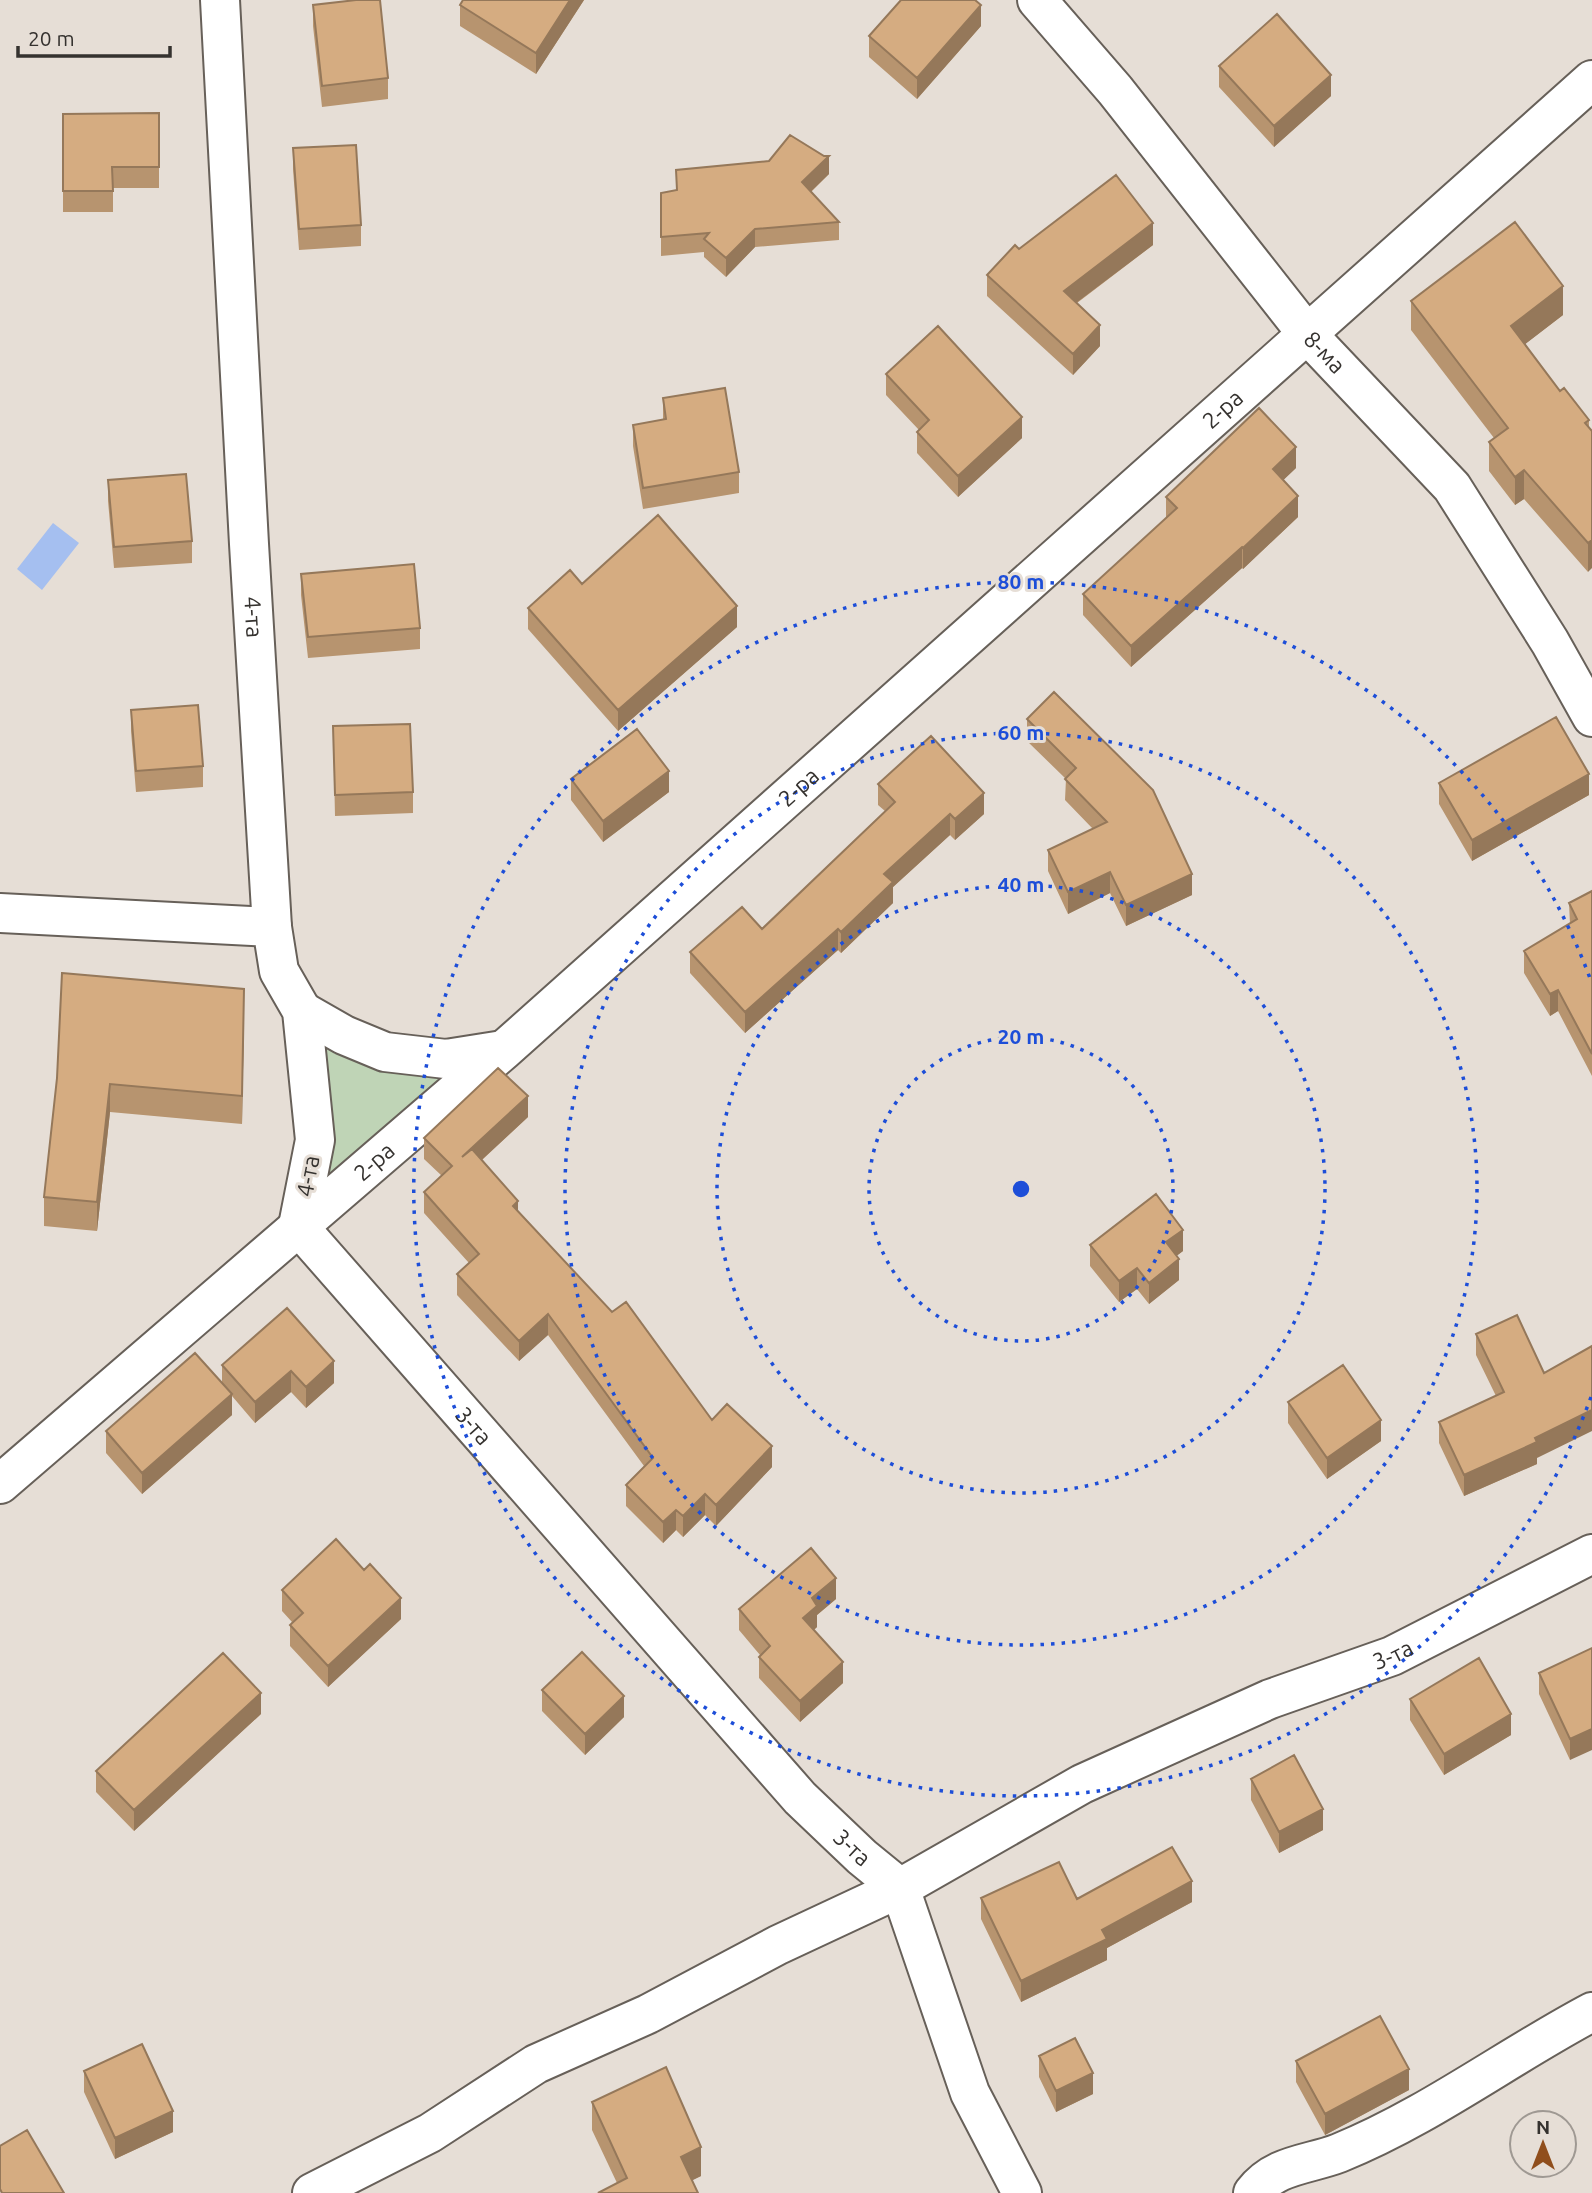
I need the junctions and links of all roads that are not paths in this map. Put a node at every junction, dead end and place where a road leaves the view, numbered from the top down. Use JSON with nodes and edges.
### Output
{"nodes":[{"id":1,"x":220,"y":0,"type":"edge"},
{"id":2,"x":1037,"y":0,"type":"edge"},
{"id":3,"x":1592,"y":80,"type":"edge"},
{"id":4,"x":1308,"y":335,"type":"junction"},
{"id":5,"x":1592,"y":717,"type":"edge"},
{"id":6,"x":0,"y":913,"type":"edge"},
{"id":7,"x":272,"y":927,"type":"junction"},
{"id":8,"x":302,"y":1011,"type":"junction"},
{"id":9,"x":503,"y":1050,"type":"junction"},
{"id":10,"x":298,"y":1226,"type":"junction"},
{"id":11,"x":0,"y":1484,"type":"edge"},
{"id":12,"x":1592,"y":1554,"type":"edge"},
{"id":13,"x":900,"y":1888,"type":"junction"},
{"id":14,"x":1592,"y":2012,"type":"edge"},
{"id":15,"x":313,"y":2193,"type":"edge"},
{"id":16,"x":1022,"y":2193,"type":"edge"},
{"id":17,"x":1253,"y":2193,"type":"edge"}],
"edges":[{"from":1,"to":7,"type":"street","name":"4-та"},
{"from":2,"to":4,"type":"street","name":"8-ма"},
{"from":3,"to":4,"type":"street","name":"2-ра"},
{"from":4,"to":5,"type":"street","name":"8-ма"},
{"from":4,"to":9,"type":"street","name":"2-ра"},
{"from":6,"to":7,"type":"street"},
{"from":7,"to":8,"type":"street","name":"4-та"},
{"from":8,"to":9,"type":"street"},
{"from":8,"to":10,"type":"street","name":"4-та"},
{"from":9,"to":10,"type":"street","name":"2-ра"},
{"from":10,"to":11,"type":"street","name":"2-ра"},
{"from":10,"to":13,"type":"street","name":"3-та"},
{"from":12,"to":13,"type":"street","name":"3-та"},
{"from":13,"to":15,"type":"street"},
{"from":13,"to":16,"type":"street"},
{"from":14,"to":17,"type":"street"}]}
